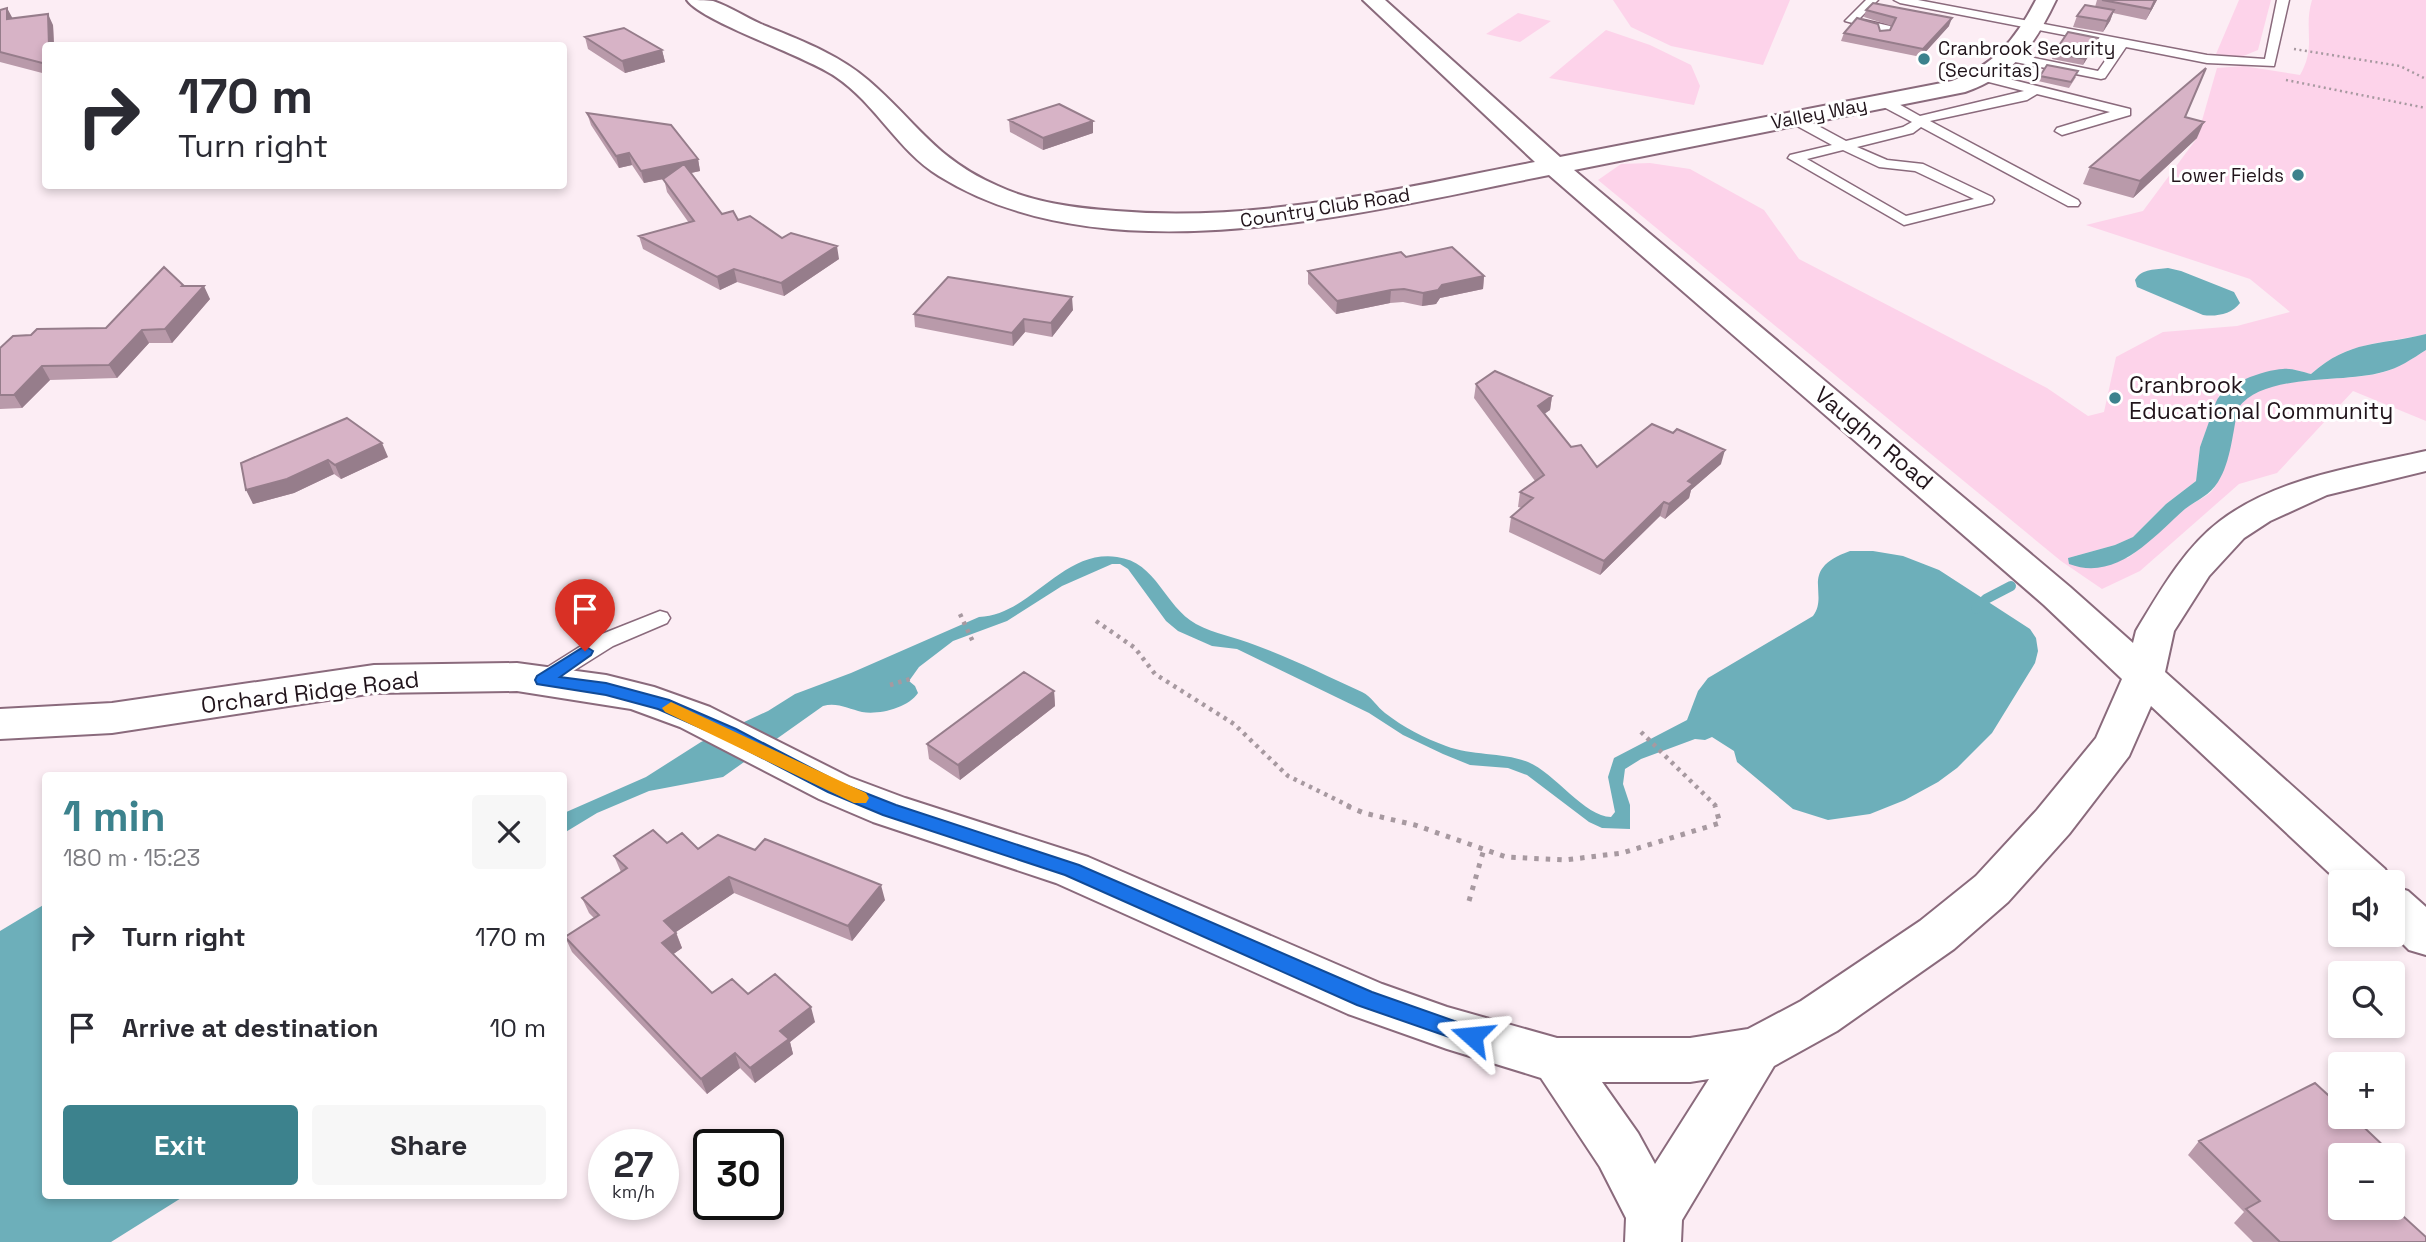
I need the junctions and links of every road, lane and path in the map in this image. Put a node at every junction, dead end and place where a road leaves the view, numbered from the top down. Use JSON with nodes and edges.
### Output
{"nodes":[{"id":1,"x":697,"y":0,"type":"edge"},
{"id":2,"x":1373,"y":0,"type":"edge"},
{"id":3,"x":1872,"y":0,"type":"edge"},
{"id":4,"x":1900,"y":0,"type":"edge"},
{"id":5,"x":2046,"y":0,"type":"edge"},
{"id":6,"x":2283,"y":0,"type":"edge"},
{"id":7,"x":1921,"y":2,"type":"edge"},
{"id":8,"x":2032,"y":25,"type":"junction"},
{"id":9,"x":1882,"y":34,"type":"edge"},
{"id":10,"x":2123,"y":43,"type":"junction"},
{"id":11,"x":2273,"y":46,"type":"junction"},
{"id":12,"x":2010,"y":57,"type":"junction"},
{"id":13,"x":2240,"y":61,"type":"junction"},
{"id":14,"x":1985,"y":78,"type":"junction"},
{"id":15,"x":2426,"y":79,"type":"edge"},
{"id":16,"x":2035,"y":90,"type":"junction"},
{"id":17,"x":1884,"y":101,"type":"junction"},
{"id":18,"x":2426,"y":108,"type":"edge"},
{"id":19,"x":1793,"y":118,"type":"junction"},
{"id":20,"x":1920,"y":122,"type":"junction"},
{"id":21,"x":2062,"y":131,"type":"dead end"},
{"id":22,"x":1844,"y":146,"type":"junction"},
{"id":23,"x":1552,"y":164,"type":"junction"},
{"id":24,"x":2073,"y":202,"type":"dead end"},
{"id":25,"x":2426,"y":461,"type":"edge"},
{"id":26,"x":960,"y":614,"type":"dead end"},
{"id":27,"x":660,"y":618,"type":"dead end"},
{"id":28,"x":1096,"y":621,"type":"dead end"},
{"id":29,"x":974,"y":644,"type":"dead end"},
{"id":30,"x":2145,"y":673,"type":"junction"},
{"id":31,"x":913,"y":678,"type":"dead end"},
{"id":32,"x":543,"y":680,"type":"junction"},
{"id":33,"x":890,"y":685,"type":"dead end"},
{"id":34,"x":0,"y":724,"type":"edge"},
{"id":35,"x":1642,"y":732,"type":"dead end"},
{"id":36,"x":1484,"y":849,"type":"junction"},
{"id":37,"x":2356,"y":870,"type":"edge"},
{"id":38,"x":1469,"y":901,"type":"dead end"},
{"id":39,"x":2405,"y":916,"type":"edge"},
{"id":40,"x":2426,"y":936,"type":"edge"},
{"id":41,"x":1756,"y":1050,"type":"junction"},
{"id":42,"x":1558,"y":1060,"type":"junction"},
{"id":43,"x":1653,"y":1229,"type":"edge"}],
"edges":[{"from":1,"to":23,"type":"street","name":"Country Club Road"},
{"from":2,"to":23,"type":"street","name":"Vaughn Road"},
{"from":3,"to":9,"type":"lane"},
{"from":4,"to":7,"type":"lane"},
{"from":5,"to":8,"type":"street","name":"Valley Way"},
{"from":6,"to":11,"type":"lane"},
{"from":7,"to":8,"type":"lane"},
{"from":8,"to":10,"type":"lane"},
{"from":8,"to":12,"type":"street","name":"Valley Way"},
{"from":10,"to":12,"type":"lane"},
{"from":10,"to":13,"type":"lane"},
{"from":11,"to":13,"type":"lane"},
{"from":11,"to":15,"type":"path"},
{"from":12,"to":14,"type":"street","name":"Valley Way"},
{"from":13,"to":18,"type":"path"},
{"from":14,"to":16,"type":"lane"},
{"from":14,"to":17,"type":"street","name":"Valley Way"},
{"from":16,"to":20,"type":"lane"},
{"from":16,"to":21,"type":"lane"},
{"from":17,"to":19,"type":"street","name":"Valley Way"},
{"from":17,"to":20,"type":"lane"},
{"from":19,"to":22,"type":"lane"},
{"from":19,"to":23,"type":"street","name":"Valley Way"},
{"from":20,"to":22,"type":"lane"},
{"from":20,"to":24,"type":"lane"},
{"from":22,"to":22,"type":"lane"},
{"from":23,"to":30,"type":"street","name":"Vaughn Road"},
{"from":25,"to":30,"type":"street","name":"Orchard Ridge Road"},
{"from":26,"to":29,"type":"path"},
{"from":27,"to":32,"type":"lane"},
{"from":28,"to":36,"type":"path"},
{"from":30,"to":37,"type":"street","name":"Vaughn Road"},
{"from":30,"to":41,"type":"street","name":"Orchard Ridge Road"},
{"from":31,"to":33,"type":"path"},
{"from":32,"to":34,"type":"street","name":"Orchard Ridge Road"},
{"from":32,"to":42,"type":"street","name":"Orchard Ridge Road"},
{"from":35,"to":36,"type":"path"},
{"from":36,"to":38,"type":"path"},
{"from":39,"to":40,"type":"street"},
{"from":41,"to":42,"type":"street","name":"Orchard Ridge Road"},
{"from":41,"to":43,"type":"street"},
{"from":42,"to":43,"type":"street"}]}
